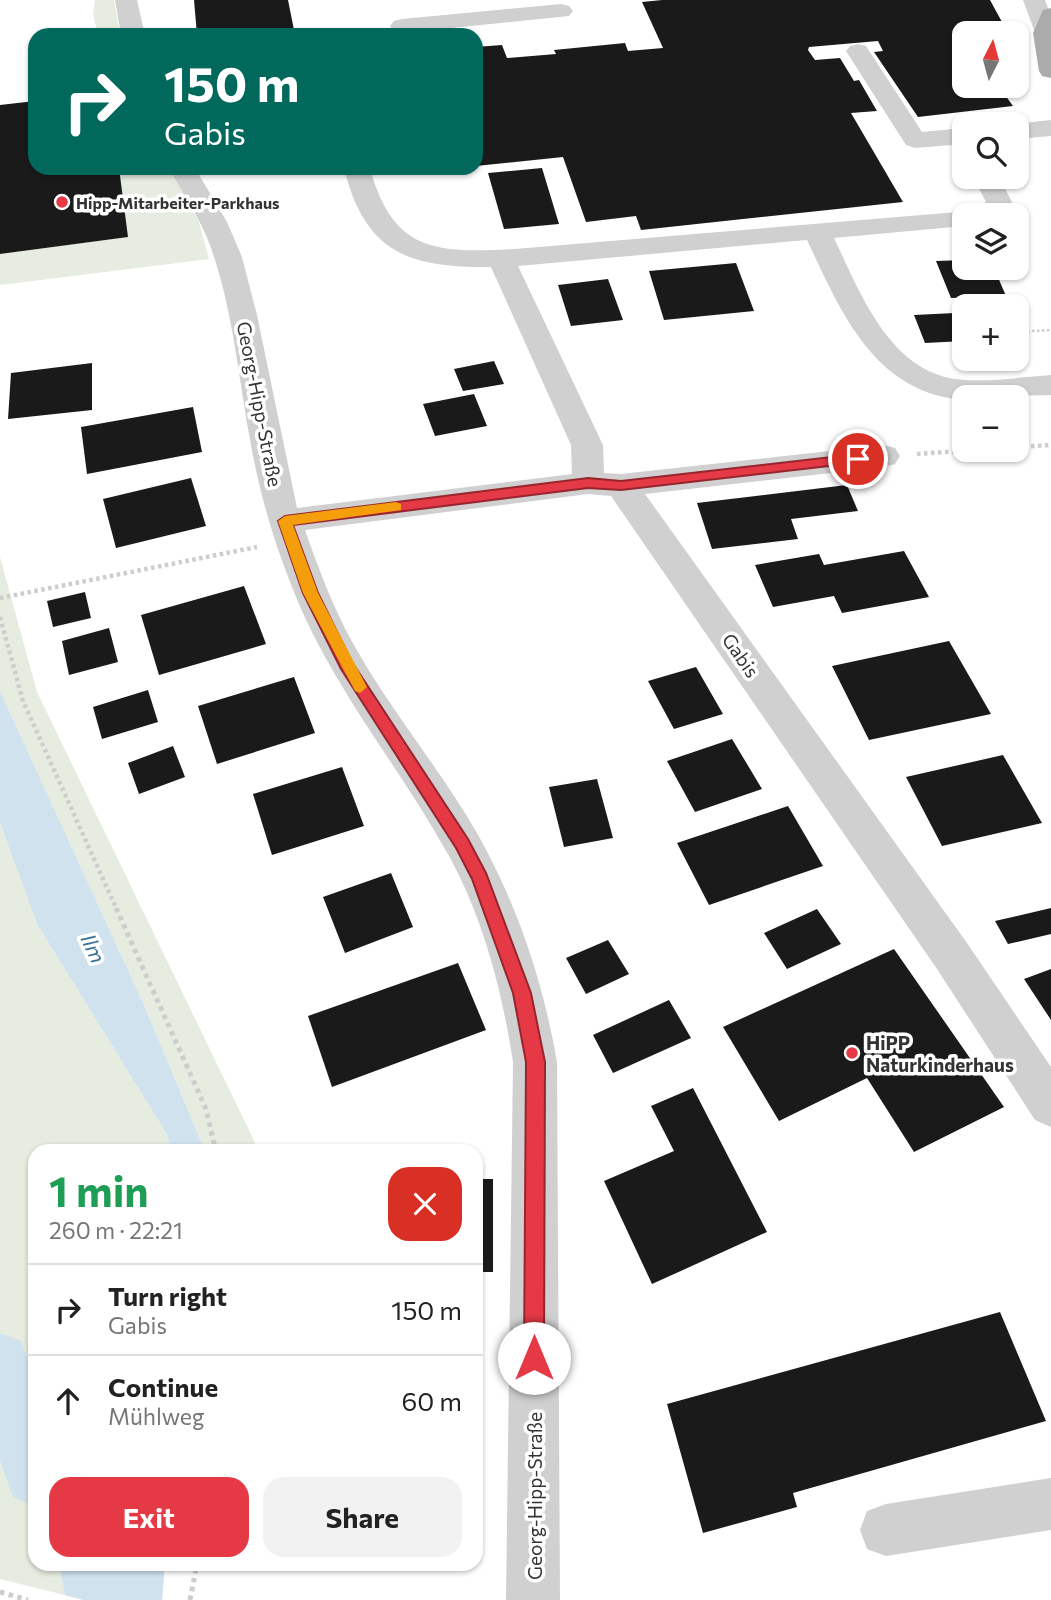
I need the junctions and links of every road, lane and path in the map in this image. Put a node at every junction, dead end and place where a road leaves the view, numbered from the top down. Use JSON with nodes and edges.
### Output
{"nodes":[{"id":1,"x":126,"y":0,"type":"edge"},
{"id":2,"x":394,"y":0,"type":"edge"},
{"id":3,"x":1034,"y":0,"type":"edge"},
{"id":4,"x":561,"y":11,"type":"dead end"},
{"id":5,"x":1048,"y":24,"type":"edge"},
{"id":6,"x":132,"y":28,"type":"edge"},
{"id":7,"x":397,"y":28,"type":"edge"},
{"id":8,"x":422,"y":28,"type":"edge"},
{"id":9,"x":858,"y":51,"type":"dead end"},
{"id":10,"x":1051,"y":70,"type":"edge"},
{"id":11,"x":1051,"y":128,"type":"edge"},
{"id":12,"x":1029,"y":130,"type":"edge"},
{"id":13,"x":952,"y":138,"type":"edge"},
{"id":14,"x":186,"y":175,"type":"edge"},
{"id":15,"x":359,"y":175,"type":"edge"},
{"id":16,"x":952,"y":219,"type":"edge"},
{"id":17,"x":817,"y":232,"type":"junction"},
{"id":18,"x":501,"y":259,"type":"junction"},
{"id":19,"x":1051,"y":330,"type":"edge"},
{"id":20,"x":1029,"y":331,"type":"edge"},
{"id":21,"x":1051,"y":385,"type":"edge"},
{"id":22,"x":1051,"y":444,"type":"edge"},
{"id":23,"x":1029,"y":446,"type":"edge"},
{"id":24,"x":952,"y":451,"type":"edge"},
{"id":25,"x":884,"y":456,"type":"joint"},
{"id":26,"x":604,"y":484,"type":"junction"},
{"id":27,"x":288,"y":531,"type":"junction"},
{"id":28,"x":0,"y":598,"type":"edge"},
{"id":29,"x":0,"y":617,"type":"edge"},
{"id":30,"x":1051,"y":1105,"type":"edge"},
{"id":31,"x":214,"y":1144,"type":"edge"},
{"id":32,"x":1051,"y":1504,"type":"edge"},
{"id":33,"x":886,"y":1530,"type":"dead end"},
{"id":34,"x":196,"y":1571,"type":"edge"},
{"id":35,"x":0,"y":1592,"type":"edge"},
{"id":36,"x":28,"y":1600,"type":"edge"},
{"id":37,"x":190,"y":1600,"type":"edge"},
{"id":38,"x":533,"y":1600,"type":"edge"}],
"edges":[{"from":1,"to":6,"type":"street"},
{"from":2,"to":7,"type":"street"},
{"from":3,"to":5,"type":"street"},
{"from":4,"to":8,"type":"street"},
{"from":5,"to":10,"type":"main road"},
{"from":9,"to":13,"type":"street"},
{"from":11,"to":12,"type":"street"},
{"from":14,"to":27,"type":"street","name":"Georg-Hipp-Straße"},
{"from":15,"to":18,"type":"street"},
{"from":16,"to":17,"type":"street"},
{"from":17,"to":18,"type":"street"},
{"from":17,"to":21,"type":"street"},
{"from":18,"to":26,"type":"street"},
{"from":19,"to":20,"type":"path"},
{"from":22,"to":23,"type":"path"},
{"from":24,"to":25,"type":"path"},
{"from":25,"to":26,"type":"street"},
{"from":26,"to":27,"type":"street"},
{"from":26,"to":30,"type":"street","name":"Gabis"},
{"from":27,"to":28,"type":"path"},
{"from":27,"to":38,"type":"street","name":"Georg-Hipp-Straße"},
{"from":29,"to":31,"type":"path"},
{"from":32,"to":33,"type":"street"},
{"from":34,"to":37,"type":"path"},
{"from":35,"to":36,"type":"path"}]}
